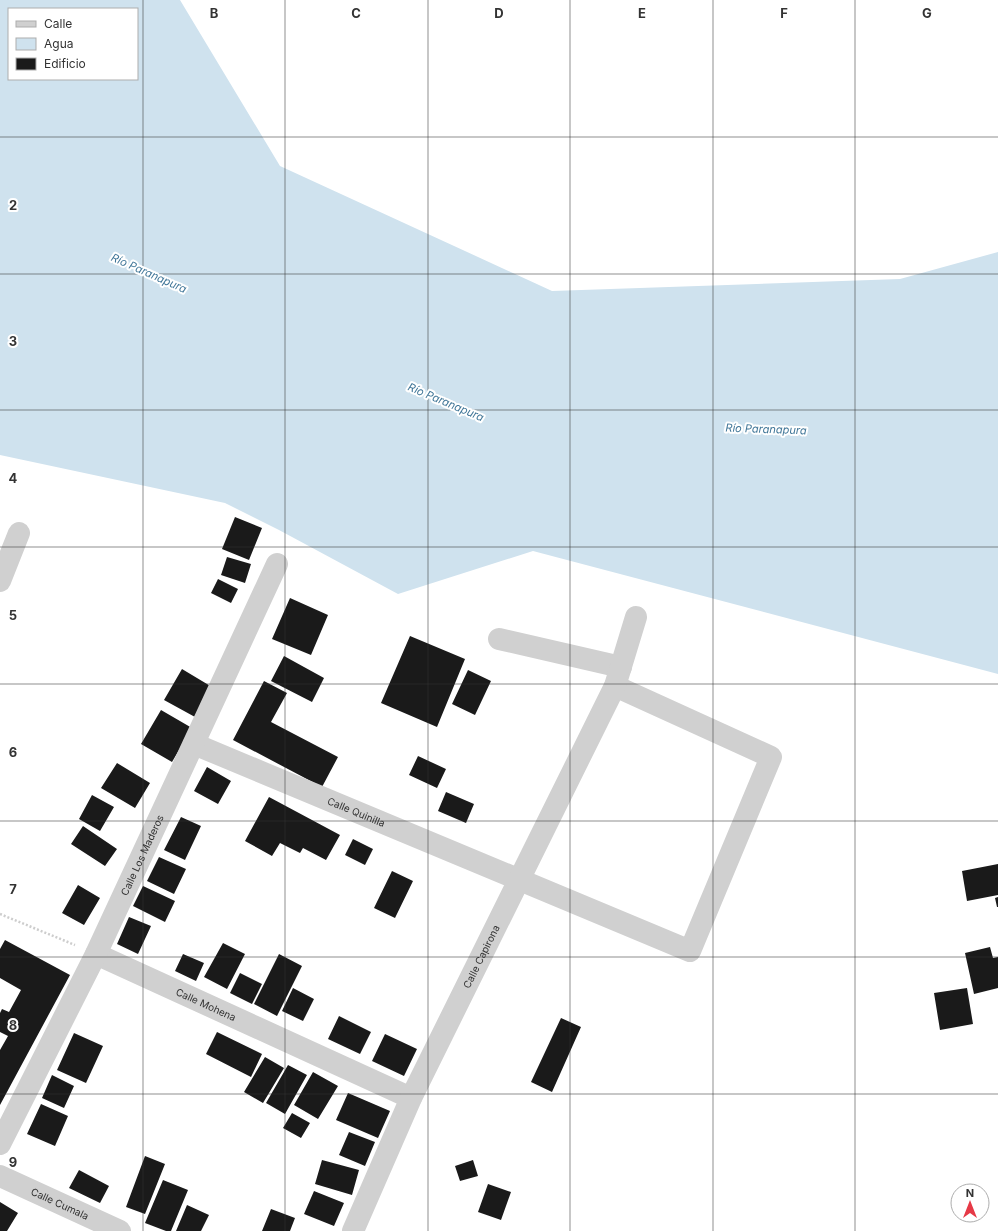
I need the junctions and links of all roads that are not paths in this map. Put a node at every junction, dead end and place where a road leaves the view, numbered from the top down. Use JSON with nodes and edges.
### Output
{"nodes":[{"id":1,"x":19,"y":533,"type":"dead end"},
{"id":2,"x":277,"y":564,"type":"dead end"},
{"id":3,"x":0,"y":581,"type":"edge"},
{"id":4,"x":636,"y":617,"type":"dead end"},
{"id":5,"x":499,"y":640,"type":"dead end"},
{"id":6,"x":618,"y":676,"type":"junction"},
{"id":7,"x":194,"y":744,"type":"junction"},
{"id":8,"x":519,"y":878,"type":"junction"},
{"id":9,"x":96,"y":954,"type":"junction"},
{"id":10,"x":411,"y":1098,"type":"junction"},
{"id":11,"x":0,"y":1144,"type":"edge"},
{"id":12,"x":0,"y":1176,"type":"edge"},
{"id":13,"x":120,"y":1231,"type":"edge"},
{"id":14,"x":353,"y":1231,"type":"edge"}],
"edges":[{"from":1,"to":3,"type":"street"},
{"from":2,"to":7,"type":"street","name":"Calle Los Maderos"},
{"from":4,"to":6,"type":"street","name":"Calle Capirona"},
{"from":5,"to":6,"type":"street"},
{"from":6,"to":8,"type":"street","name":"Calle Capirona"},
{"from":6,"to":8,"type":"street","name":"Calle Quinilla"},
{"from":7,"to":8,"type":"street","name":"Calle Quinilla"},
{"from":7,"to":9,"type":"street","name":"Calle Los Maderos"},
{"from":8,"to":10,"type":"street","name":"Calle Capirona"},
{"from":9,"to":10,"type":"street","name":"Calle Mohena"},
{"from":9,"to":11,"type":"street","name":"Calle Los Maderos"},
{"from":10,"to":14,"type":"street","name":"Calle Capirona"},
{"from":12,"to":13,"type":"street","name":"Calle Cumala"}]}
